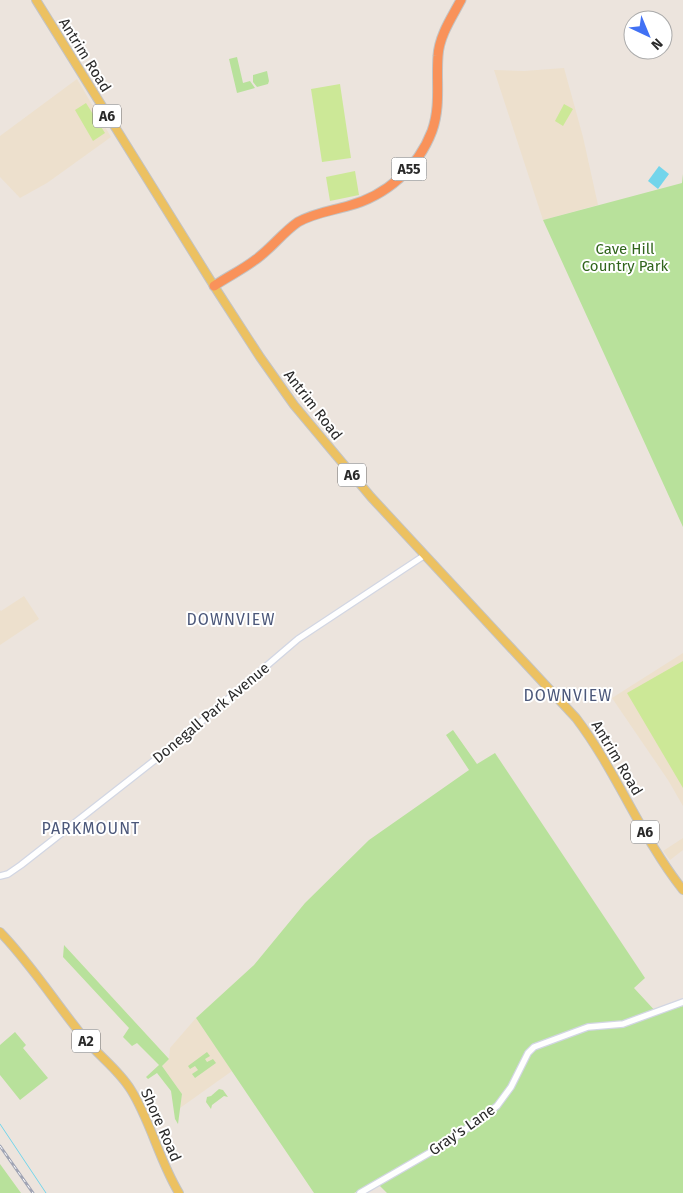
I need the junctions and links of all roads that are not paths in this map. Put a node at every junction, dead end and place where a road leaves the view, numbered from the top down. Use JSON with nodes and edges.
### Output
{"nodes":[{"id":1,"x":36,"y":0,"type":"edge"},
{"id":2,"x":461,"y":0,"type":"edge"},
{"id":3,"x":214,"y":286,"type":"junction"},
{"id":4,"x":424,"y":555,"type":"junction"},
{"id":5,"x":0,"y":876,"type":"edge"},
{"id":6,"x":683,"y":890,"type":"edge"},
{"id":7,"x":0,"y":932,"type":"edge"},
{"id":8,"x":683,"y":1002,"type":"edge"},
{"id":9,"x":179,"y":1193,"type":"edge"},
{"id":10,"x":360,"y":1193,"type":"edge"}],
"edges":[{"from":1,"to":3,"type":"main road","name":"Antrim Road","number":"A6"},
{"from":2,"to":3,"type":"highway","number":"A55"},
{"from":3,"to":4,"type":"main road","name":"Antrim Road","number":"A6"},
{"from":4,"to":5,"type":"street","name":"Donegall Park Avenue"},
{"from":4,"to":6,"type":"main road","name":"Antrim Road","number":"A6"},
{"from":7,"to":9,"type":"main road","name":"Shore Road","number":"A2"},
{"from":8,"to":10,"type":"street","name":"Gray's Lane"}]}
